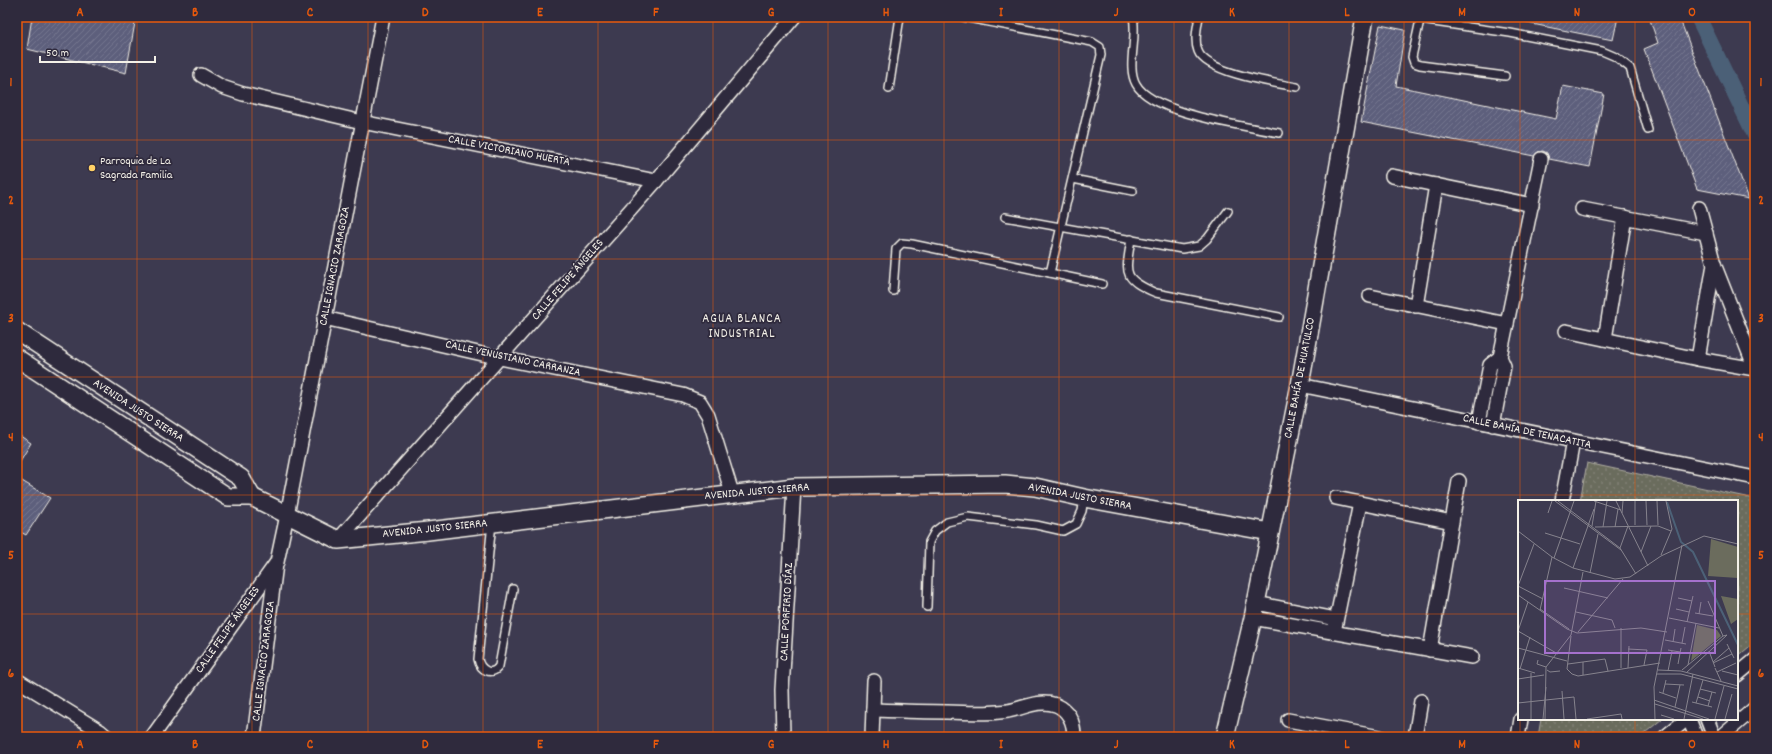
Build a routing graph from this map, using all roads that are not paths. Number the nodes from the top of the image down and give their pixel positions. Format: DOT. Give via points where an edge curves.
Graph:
graph roads {
  1 [pos="383,17"];
  2 [pos="794,17"];
  3 [pos="900,17"];
  4 [pos="963,17"];
  5 [pos="1133,17"];
  6 [pos="1199,17"];
  7 [pos="1364,17"];
  8 [pos="1417,18"];
  9 [pos="201,75"];
  10 [pos="1505,76"];
  11 [pos="1296,87"];
  12 [pos="889,89"];
  13 [pos="362,122"];
  14 [pos="1648,130"];
  15 [pos="1279,133"];
  16 [pos="1541,159"];
  17 [pos="1392,176"];
  18 [pos="1073,179"];
  19 [pos="656,181"];
  20 [pos="1436,185"];
  21 [pos="1133,191"];
  22 [pos="1532,205"];
  23 [pos="1698,208"];
  24 [pos="1582,209"];
  25 [pos="1228,211"];
  26 [pos="1005,217"];
  27 [pos="1625,218"];
  28 [pos="1062,227"];
  29 [pos="1706,233"];
  30 [pos="1131,239"];
  31 [pos="1714,264"];
  32 [pos="1050,273"];
  33 [pos="1102,284"];
  34 [pos="893,291"];
  35 [pos="1370,296"];
  36 [pos="1416,306"];
  37 [pos="1279,317"];
  38 [pos="324,318"];
  39 [pos="1507,324"];
  40 [pos="17,331"];
  41 [pos="1566,331"];
  42 [pos="1605,340"];
  43 [pos="56,357"];
  44 [pos="1500,357"];
  45 [pos="17,358"];
  46 [pos="500,358"];
  47 [pos="1698,359"];
  48 [pos="1755,368"];
  49 [pos="44,375"];
  50 [pos="1300,385"];
  51 [pos="1479,422"];
  52 [pos="1493,425"];
  53 [pos="1573,441"];
  54 [pos="1755,478"];
  55 [pos="1459,481"];
  56 [pos="794,487"];
  57 [pos="732,493"];
  58 [pos="252,497"];
  59 [pos="1084,498"];
  60 [pos="1336,498"];
  61 [pos="1562,500"];
  62 [pos="1360,503"];
  63 [pos="288,515"];
  64 [pos="1452,522"];
  65 [pos="492,523"];
  66 [pos="1270,532"];
  67 [pos="338,540"];
  68 [pos="277,562"];
  69 [pos="513,589"];
  70 [pos="927,607"];
  71 [pos="1254,610"];
  72 [pos="1336,619"];
  73 [pos="1334,632"];
  74 [pos="1430,650"];
  75 [pos="1472,657"];
  76 [pos="1755,660"];
  77 [pos="1738,674"];
  78 [pos="17,680"];
  79 [pos="874,681"];
  80 [pos="1421,701"];
  81 [pos="1755,708"];
  82 [pos="873,710"];
  83 [pos="1288,720"];
  84 [pos="1521,720"];
  85 [pos="1687,720"];
  86 [pos="1688,720"];
  87 [pos="1707,720"];
  88 [pos="1326,732"];
  89 [pos="107,737"];
  90 [pos="152,737"];
  91 [pos="254,737"];
  92 [pos="783,737"];
  93 [pos="872,737"];
  94 [pos="1074,737"];
  95 [pos="1225,737"];
  96 [pos="1380,737"];
  97 [pos="1415,737"];
  98 [pos="1518,737"];
  99 [pos="1665,737"];
  100 [pos="1696,737"];
  101 [pos="1714,737"];
  102 [pos="1720,737"];
  1 -- 13 [label="street, CALLE IGNACIO ZARAGOZA"];
  2 -- 19 [label="street, CALLE FELIPE ÁNGELES"];
  3 -- 12 [label="lane"];
  4 -- 18 [label="lane" via="1092,42 1100,47 1101,55"];
  5 -- 15 [label="lane" via="1135,26 1132,71 1136,84 1151,99 1182,112"];
  6 -- 11 [label="lane" via="1196,32 1198,52 1210,64 1237,75"];
  7 -- 50 [label="street, CALLE BAHÍA DE HUATULCO"];
  8 -- 10 [label="lane" via="1412,57 1414,63 1420,66"];
  8 -- 14 [label="lane" via="1602,51 1616,57 1630,68"];
  9 -- 13 [label="street, CALLE VICTORIANO HUERTA" via="243,94"];
  13 -- 19 [label="street, CALLE VICTORIANO HUERTA"];
  13 -- 38 [label="street, CALLE IGNACIO ZARAGOZA"];
  16 -- 22 [label="street"];
  17 -- 20 [label="street"];
  18 -- 21 [label="lane"];
  18 -- 28 [label="lane"];
  19 -- 46 [label="street, CALLE FELIPE ÁNGELES"];
  20 -- 22 [label="street"];
  20 -- 36 [label="street"];
  22 -- 39 [label="street"];
  23 -- 29 [label="street"];
  24 -- 27 [label="street"];
  25 -- 30 [label="lane" via="1199,246 1182,249"];
  26 -- 28 [label="lane"];
  27 -- 29 [label="street"];
  27 -- 42 [label="street"];
  28 -- 30 [label="lane"];
  28 -- 32 [label="lane"];
  29 -- 31 [label="street"];
  30 -- 37 [label="lane" via="1127,269 1131,280 1139,286 1156,293"];
  31 -- 47 [label="street"];
  31 -- 48 [label="street"];
  32 -- 33 [label="lane"];
  32 -- 34 [label="lane" via="902,243 896,249"];
  35 -- 36 [label="street"];
  36 -- 39 [label="street"];
  38 -- 46 [label="street, CALLE VENUSTIANO CARRANZA"];
  38 -- 63 [label="street, CALLE IGNACIO ZARAGOZA"];
  39 -- 44 [label="street"];
  40 -- 43 [label="street, AVENIDA JUSTO SIERRA"];
  41 -- 42 [label="street"];
  42 -- 47 [label="street"];
  43 -- 49 [label="street"];
  43 -- 58 [label="street, AVENIDA JUSTO SIERRA" via="241,478"];
  44 -- 51 [label="street" via="1490,365"];
  44 -- 52 [label="street" via="1504,366"];
  45 -- 49 [label="street, AVENIDA JUSTO SIERRA"];
  46 -- 57 [label="street, CALLE VENUSTIANO CARRANZA" via="683,394 700,402 708,415"];
  46 -- 67 [label="street, CALLE FELIPE ÁNGELES"];
  47 -- 48 [label="street"];
  49 -- 58 [label="street, AVENIDA JUSTO SIERRA" via="228,496"];
  50 -- 51 [label="street, CALLE BAHÍA DE TENACATITA"];
  50 -- 66 [label="street, CALLE BAHÍA DE HUATULCO"];
  51 -- 52 [label="street, CALLE BAHÍA DE TENACATITA"];
  52 -- 53 [label="street, CALLE BAHÍA DE TENACATITA"];
  53 -- 54 [label="street, CALLE BAHÍA DE TENACATITA"];
  53 -- 61 [label="street"];
  55 -- 64 [label="street"];
  56 -- 57 [label="street, AVENIDA JUSTO SIERRA"];
  56 -- 59 [label="street, AVENIDA JUSTO SIERRA" via="1005,484 1035,487"];
  56 -- 92 [label="street, CALLE PORFIRIO DÍAZ" via="782,690"];
  57 -- 65 [label="street, AVENIDA JUSTO SIERRA"];
  58 -- 63 [label="street, AVENIDA JUSTO SIERRA"];
  59 -- 66 [label="street, AVENIDA JUSTO SIERRA"];
  59 -- 70 [label="lane" via="1076,524 1063,531 968,517 946,522 935,531 929,542"];
  60 -- 62 [label="street"];
  62 -- 64 [label="street"];
  62 -- 72 [label="street"];
  63 -- 67 [label="street, AVENIDA JUSTO SIERRA"];
  63 -- 68 [label="street, CALLE FELIPE ÁNGELES"];
  64 -- 74 [label="street"];
  65 -- 67 [label="street, AVENIDA JUSTO SIERRA"];
  65 -- 69 [label="lane" via="478,659 484,670 492,672 499,666"];
  66 -- 71 [label="street, CALLE BAHÍA DE HUATULCO"];
  68 -- 90 [label="street, CALLE FELIPE ÁNGELES"];
  68 -- 91 [label="street, CALLE IGNACIO ZARAGOZA"];
  71 -- 72 [label="street"];
  71 -- 73 [label="street"];
  71 -- 95 [label="street, CALLE BAHÍA DE HUATULCO"];
  72 -- 73 [label="street"];
  73 -- 74 [label="street"];
  74 -- 75 [label="street"];
  76 -- 77 [label="street"];
  78 -- 89 [label="street"];
  79 -- 82 [label="street"];
  80 -- 97 [label="street"];
  81 -- 102 [label="street"];
  82 -- 93 [label="street"];
  82 -- 94 [label="street" via="975,713 1008,711 1049,703 1068,713 1074,724"];
  83 -- 88 [label="street"];
  84 -- 98 [label="street"];
  85 -- 99 [label="street"];
  86 -- 100 [label="street"];
  87 -- 101 [label="street"];
  88 -- 96 [label="street"];
}
